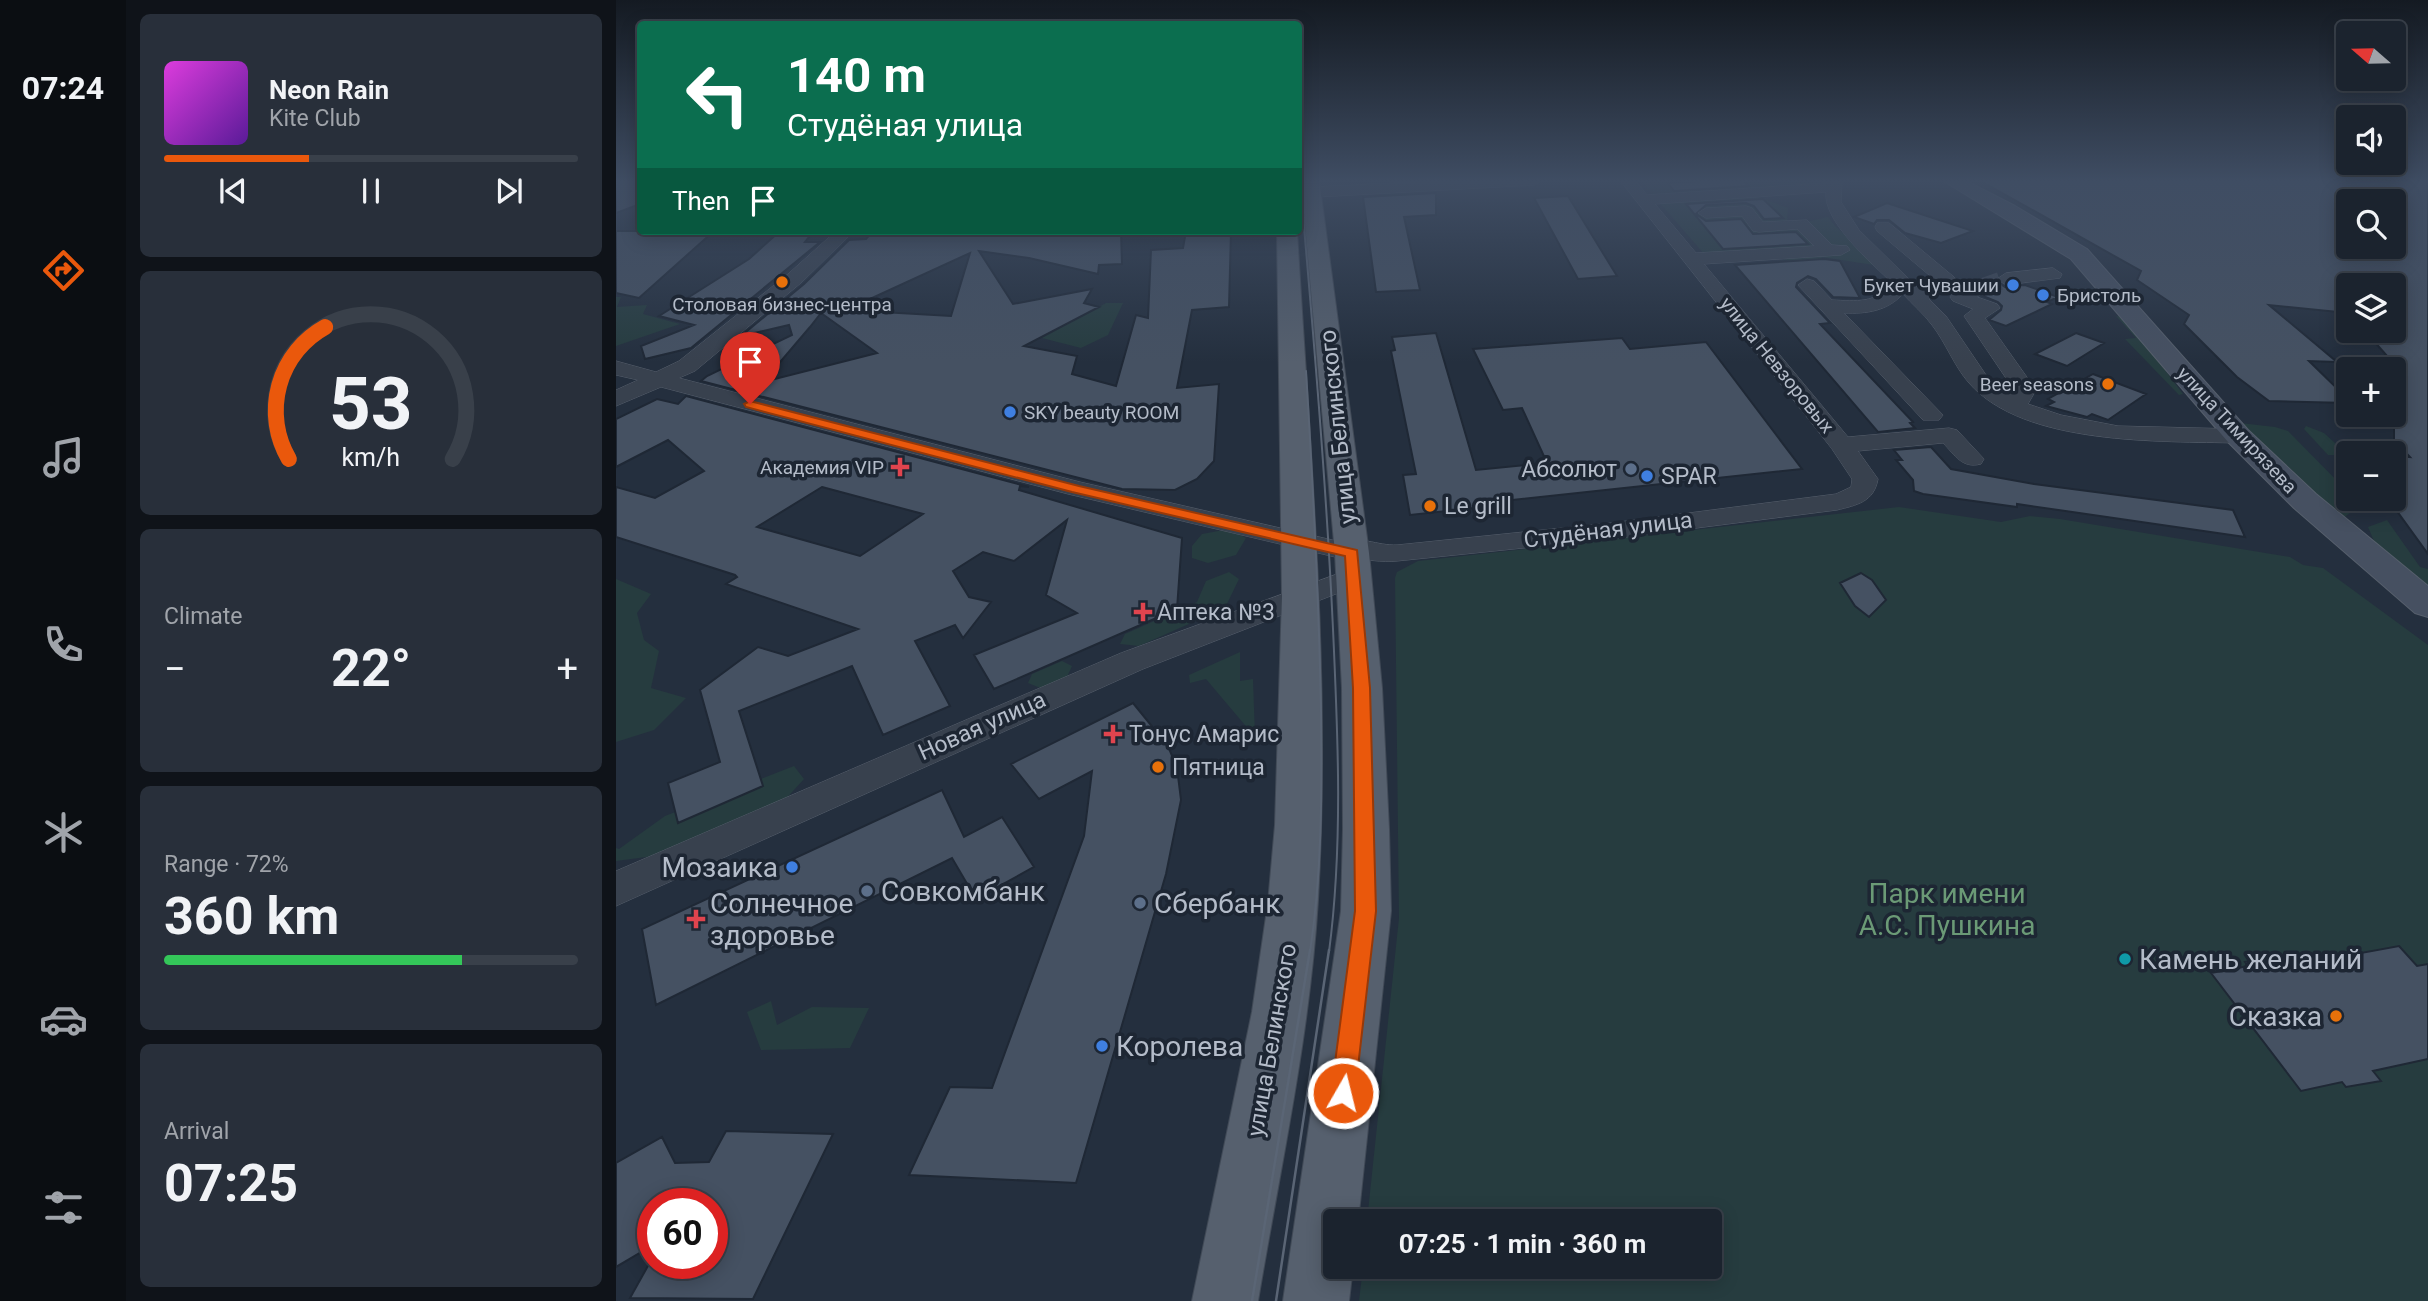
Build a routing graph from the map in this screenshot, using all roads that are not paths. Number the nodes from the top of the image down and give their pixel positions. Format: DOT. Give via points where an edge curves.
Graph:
graph roads {
  1 [pos="835,241"];
  2 [pos="1287,241"];
  3 [pos="1313,241"];
  4 [pos="1677,241"];
  5 [pos="1749,241"];
  6 [pos="1818,241"];
  7 [pos="1860,241"];
  8 [pos="1899,241"];
  9 [pos="2058,241"];
  10 [pos="1868,248"];
  11 [pos="1828,251"];
  12 [pos="1762,256"];
  13 [pos="1692,259"];
  14 [pos="2053,274"];
  15 [pos="2006,279"];
  16 [pos="1807,285"];
  17 [pos="1983,287"];
  18 [pos="1910,290"];
  19 [pos="1829,306"];
  20 [pos="616,368"];
  21 [pos="658,380"];
  22 [pos="616,399"];
  23 [pos="2015,407"];
  24 [pos="1931,415"];
  25 [pos="2238,436"];
  26 [pos="1842,445"];
  27 [pos="1972,459"];
  28 [pos="1863,490"];
  29 [pos="1297,541"];
  30 [pos="1353,559"];
  31 [pos="1300,596"];
  32 [pos="2428,605"];
  33 [pos="616,889"];
  34 [pos="1224,1301"];
  35 [pos="1316,1301"];
  1 -- 21 [label="street" via="687,366"];
  2 -- 29 [label="main road, улица Белинского"];
  3 -- 30 [label="main road, улица Белинского"];
  4 -- 13 [label="street, улица Невзоровых"];
  5 -- 12 [label="street"];
  6 -- 11 [label="street"];
  7 -- 10 [label="street"];
  8 -- 18 [label="street" via="1947,281"];
  9 -- 25 [label="street, улица Тимирязева" via="2079,254"];
  10 -- 11 [label="street"];
  10 -- 18 [label="street"];
  11 -- 12 [label="street"];
  12 -- 13 [label="street"];
  13 -- 26 [label="street, улица Невзоровых"];
  14 -- 15 [label="street"];
  16 -- 19 [label="street"];
  17 -- 23 [label="street" via="1960,297 1990,308 1974,316 2025,390"];
  18 -- 19 [label="street" via="1876,305"];
  18 -- 23 [label="street" via="1939,320 1978,380"];
  19 -- 24 [label="street"];
  20 -- 21 [label="street, Студёная улица"];
  21 -- 22 [label="street"];
  21 -- 29 [label="street, Студёная улица" via="1039,480"];
  23 -- 25 [label="street" via="2056,421 2118,433"];
  25 -- 32 [label="street, улица Тимирязева" via="2305,501"];
  26 -- 27 [label="street" via="1949,435"];
  26 -- 28 [label="street, улица Невзоровых" via="1865,479"];
  28 -- 30 [label="street, Студёная улица" via="1837,502"];
  29 -- 30 [label="street, Студёная улица"];
  29 -- 31 [label="main road, улица Белинского"];
  30 -- 31 [label="street, Новая улица"];
  30 -- 35 [label="main road, улица Белинского" via="1362,688 1366,911"];
  31 -- 33 [label="street, Новая улица" via="1132,661"];
  31 -- 34 [label="main road, улица Белинского" via="1293,903 1279,1012"];
}
